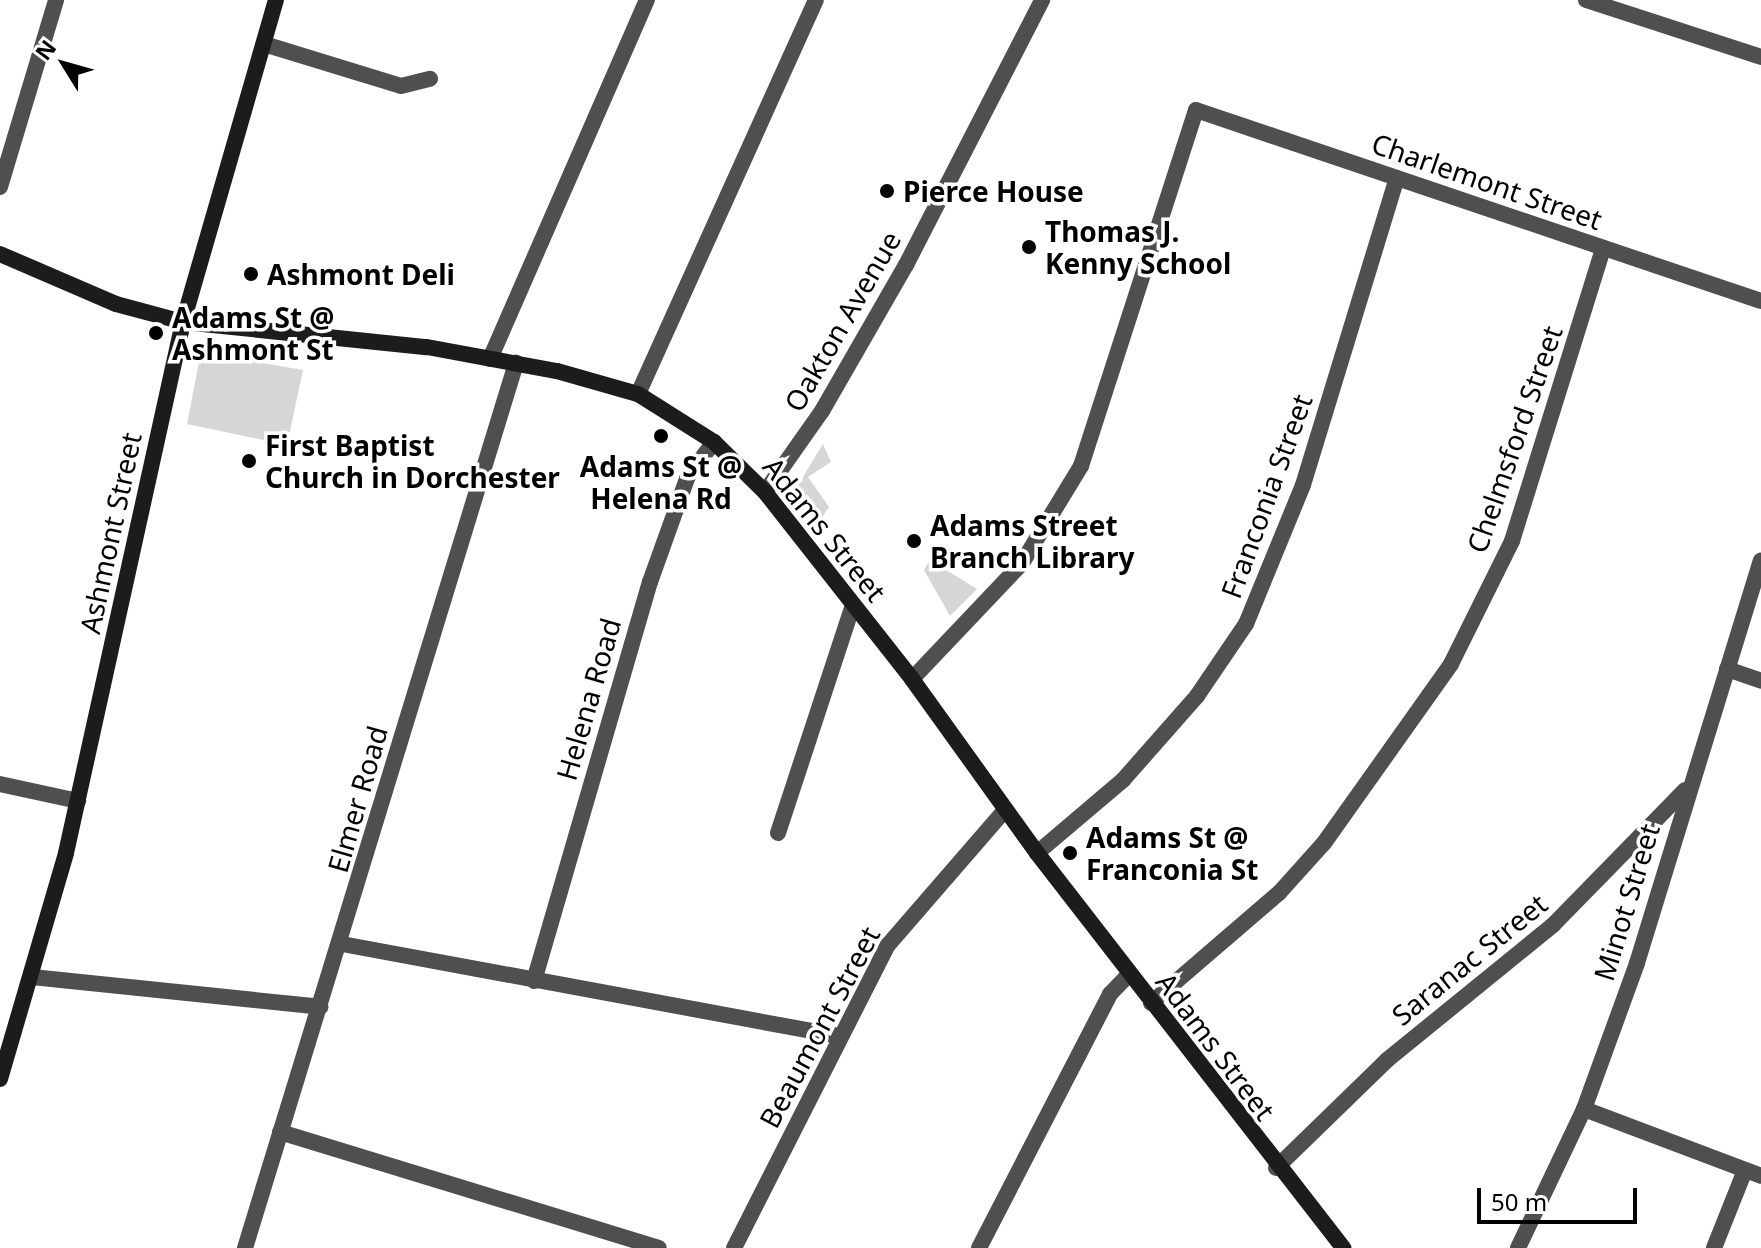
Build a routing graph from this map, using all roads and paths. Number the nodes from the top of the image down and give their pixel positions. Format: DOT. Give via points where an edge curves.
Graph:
graph roads {
  1 [pos="56,0"];
  2 [pos="276,0"];
  3 [pos="647,0"];
  4 [pos="816,0"];
  5 [pos="1042,0"];
  6 [pos="1586,0"];
  7 [pos="1633,6"];
  8 [pos="264,44"];
  9 [pos="1761,57"];
  10 [pos="430,79"];
  11 [pos="1397,178"];
  12 [pos="0,187"];
  13 [pos="1603,248"];
  14 [pos="0,254"];
  15 [pos="1761,301"];
  16 [pos="183,322"];
  17 [pos="490,359"];
  18 [pos="516,363"];
  19 [pos="638,394"];
  20 [pos="714,442"];
  21 [pos="765,492"];
  22 [pos="1761,561"];
  23 [pos="853,605"];
  24 [pos="1727,669"];
  25 [pos="912,679"];
  26 [pos="1761,681"];
  27 [pos="0,784"];
  28 [pos="1688,786"];
  29 [pos="78,801"];
  30 [pos="1005,810"];
  31 [pos="778,833"];
  32 [pos="1037,853"];
  33 [pos="342,944"];
  34 [pos="1129,974"];
  35 [pos="32,977"];
  36 [pos="534,981"];
  37 [pos="1151,1003"];
  38 [pos="320,1007"];
  39 [pos="839,1036"];
  40 [pos="0,1079"];
  41 [pos="1584,1109"];
  42 [pos="280,1132"];
  43 [pos="1276,1168"];
  44 [pos="1753,1173"];
  45 [pos="245,1248"];
  46 [pos="659,1248"];
  47 [pos="734,1248"];
  48 [pos="979,1248"];
  49 [pos="1343,1248"];
  50 [pos="1518,1248"];
  51 [pos="1714,1248"];
  1 -- 12 [label="street"];
  2 -- 8 [label="main road, Ashmont Street"];
  3 -- 17 [label="street"];
  4 -- 19 [label="street"];
  5 -- 21 [label="street, Oakton Avenue" via="906,265 822,411"];
  6 -- 7 [label="street"];
  7 -- 9 [label="street"];
  8 -- 10 [label="street" via="401,86"];
  8 -- 16 [label="main road, Ashmont Street"];
  11 -- 13 [label="street, Charlemont Street"];
  11 -- 25 [label="street, Charlemont Street" via="1196,110 1081,466 1022,563"];
  11 -- 32 [label="street, Franconia Street" via="1303,485 1246,624 1197,696 1123,780"];
  13 -- 15 [label="street, Charlemont Street"];
  13 -- 37 [label="street, Chelmsford Street" via="1512,541 1451,664 1324,843 1279,893"];
  14 -- 16 [label="main road, Adams Street" via="116,304"];
  16 -- 17 [label="main road, Adams Street"];
  16 -- 29 [label="main road, Ashmont Street"];
  17 -- 18 [label="main road, Adams Street"];
  18 -- 19 [label="main road, Adams Street"];
  18 -- 33 [label="street, Elmer Road"];
  19 -- 20 [label="main road, Adams Street"];
  20 -- 21 [label="main road, Adams Street"];
  20 -- 36 [label="street, Helena Road" via="688,476 650,582"];
  21 -- 23 [label="main road, Adams Street"];
  22 -- 24 [label="street, Minot Street"];
  23 -- 25 [label="main road, Adams Street"];
  23 -- 31 [label="street"];
  24 -- 26 [label="street"];
  24 -- 28 [label="street, Minot Street"];
  25 -- 30 [label="main road, Adams Street"];
  27 -- 29 [label="street"];
  28 -- 41 [label="street, Minot Street"];
  28 -- 43 [label="street, Saranac Street" via="1564,915 1387,1060"];
  29 -- 35 [label="main road, Ashmont Street"];
  30 -- 32 [label="main road, Adams Street"];
  30 -- 39 [label="street, Beaumont Street" via="888,945"];
  32 -- 34 [label="main road, Adams Street"];
  33 -- 36 [label="street"];
  33 -- 38 [label="street, Elmer Road"];
  34 -- 37 [label="main road, Adams Street"];
  34 -- 48 [label="street" via="1110,994"];
  35 -- 38 [label="street"];
  35 -- 40 [label="main road, Ashmont Street"];
  36 -- 39 [label="street"];
  37 -- 43 [label="main road, Adams Street"];
  38 -- 42 [label="street, Elmer Road"];
  39 -- 47 [label="street, Beaumont Street"];
  41 -- 44 [label="street"];
  41 -- 50 [label="street, Minot Street"];
  42 -- 45 [label="street, Elmer Road"];
  42 -- 46 [label="street"];
  43 -- 49 [label="main road, Adams Street"];
  44 -- 51 [label="street"];
}
